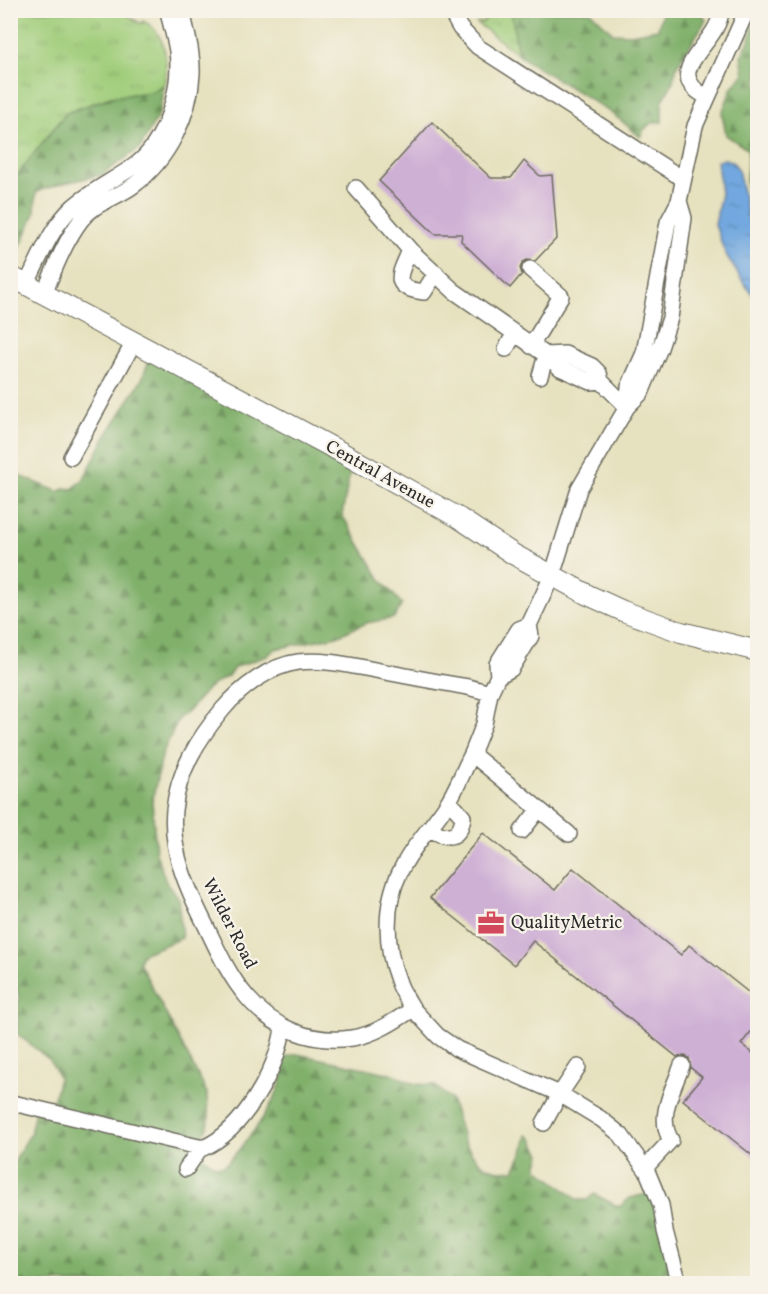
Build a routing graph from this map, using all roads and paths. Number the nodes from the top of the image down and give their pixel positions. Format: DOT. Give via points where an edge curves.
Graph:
graph roads {
  1 [pos="168,10"];
  2 [pos="182,10"];
  3 [pos="450,10"];
  4 [pos="721,10"];
  5 [pos="747,10"];
  6 [pos="707,97"];
  7 [pos="683,179"];
  8 [pos="356,188"];
  9 [pos="58,225"];
  10 [pos="74,234"];
  11 [pos="410,250"];
  12 [pos="530,269"];
  13 [pos="436,273"];
  14 [pos="27,285"];
  15 [pos="514,334"];
  16 [pos="134,342"];
  17 [pos="531,346"];
  18 [pos="506,349"];
  19 [pos="546,355"];
  20 [pos="540,376"];
  21 [pos="627,407"];
  22 [pos="71,457"];
  23 [pos="552,576"];
  24 [pos="758,651"];
  25 [pos="490,693"];
  26 [pos="472,754"];
  27 [pos="447,802"];
  28 [pos="539,809"];
  29 [pos="429,829"];
  30 [pos="522,831"];
  31 [pos="569,834"];
  32 [pos="413,1009"];
  33 [pos="283,1028"];
  34 [pos="682,1065"];
  35 [pos="578,1067"];
  36 [pos="560,1094"];
  37 [pos="10,1104"];
  38 [pos="544,1123"];
  39 [pos="201,1148"];
  40 [pos="645,1168"];
  41 [pos="186,1169"];
  42 [pos="679,1284"];
  1 -- 9 [label="lane" via="177,50 177,73 173,103 162,131 147,155 73,207"];
  2 -- 10 [label="lane" via="192,74 179,128 152,167 135,184 93,207"];
  3 -- 7 [label="lane" via="478,47"];
  4 -- 6 [label="lane" via="720,20 686,76 695,91"];
  5 -- 6 [label="lane"];
  6 -- 7 [label="lane" via="695,126"];
  7 -- 21 [label="lane" via="679,201 668,222 650,356 629,387"];
  8 -- 11 [label="lane"];
  9 -- 10 [label="lane"];
  9 -- 14 [label="lane"];
  10 -- 14 [label="lane"];
  11 -- 13 [label="lane"];
  11 -- 13 [label="lane" via="399,275 405,286 424,292"];
  12 -- 17 [label="lane" via="561,296"];
  13 -- 15 [label="lane" via="454,291"];
  14 -- 16 [label="main road, Central Avenue"];
  15 -- 17 [label="lane"];
  15 -- 18 [label="lane"];
  16 -- 22 [label="lane"];
  16 -- 23 [label="main road, Central Avenue" via="459,518"];
  17 -- 19 [label="lane"];
  19 -- 20 [label="lane"];
  19 -- 21 [label="lane" via="566,354 582,361 599,373"];
  21 -- 23 [label="lane" via="579,489"];
  23 -- 24 [label="main road, Central Avenue" via="623,611 681,632"];
  23 -- 25 [label="lane" via="529,625 519,629 496,664 498,676"];
  25 -- 26 [label="lane" via="484,724"];
  25 -- 33 [label="lane, Wilder Road" via="327,661 297,662 278,667 246,686 200,737 178,786 173,837 176,853 189,892 225,964 248,999"];
  26 -- 27 [label="lane"];
  26 -- 28 [label="lane"];
  27 -- 29 [label="lane"];
  27 -- 29 [label="lane" via="463,817 461,828 453,835 442,836"];
  28 -- 30 [label="lane"];
  28 -- 31 [label="lane"];
  29 -- 32 [label="lane" via="399,872 389,909 391,959"];
  32 -- 33 [label="lane, Wilder Road" via="395,1022 352,1038 314,1036"];
  32 -- 36 [label="lane" via="438,1036 457,1049"];
  33 -- 39 [label="lane" via="274,1064 248,1109 216,1142"];
  34 -- 40 [label="lane" via="665,1111 664,1130 671,1140"];
  35 -- 36 [label="lane"];
  36 -- 38 [label="lane"];
  36 -- 40 [label="lane" via="621,1135"];
  37 -- 39 [label="lane"];
  39 -- 41 [label="lane"];
  40 -- 42 [label="lane" via="662,1205"];
}
